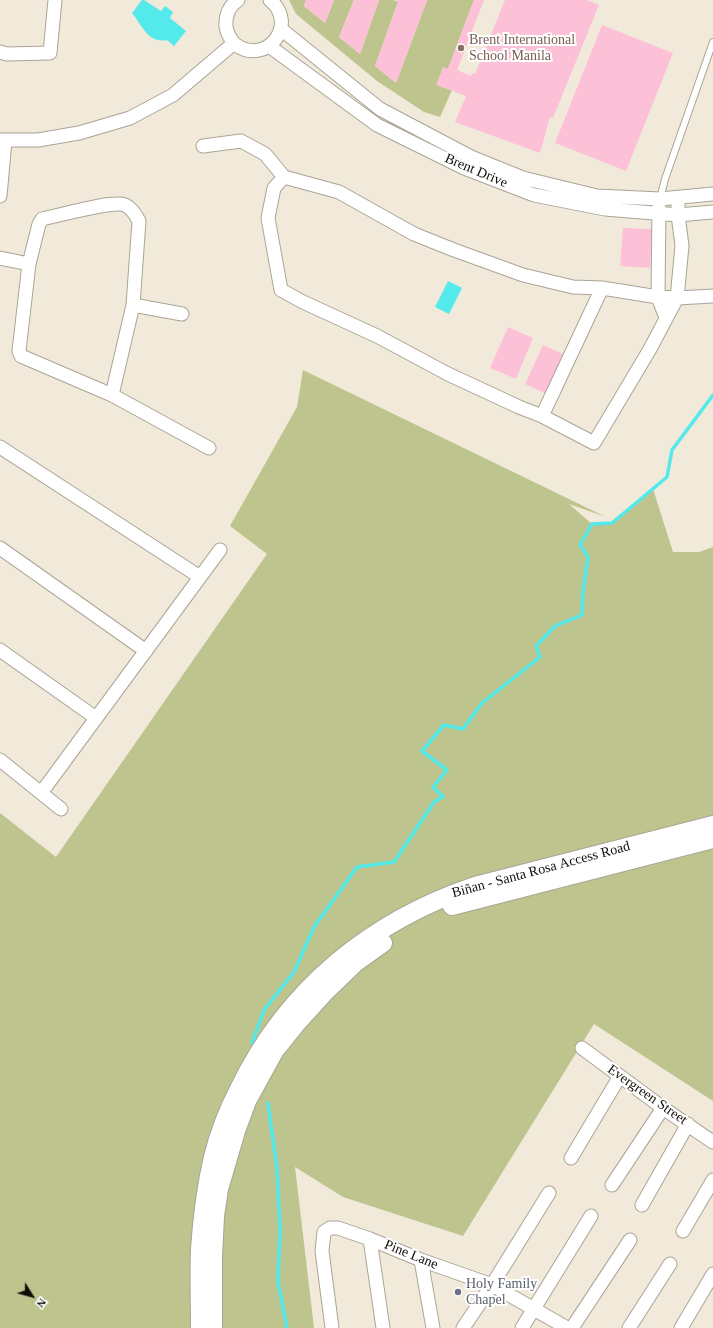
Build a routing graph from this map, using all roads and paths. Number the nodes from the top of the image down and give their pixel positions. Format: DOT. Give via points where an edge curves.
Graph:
graph roads {
  1 [pos="55,0"];
  2 [pos="238,0"];
  3 [pos="270,0"];
  4 [pos="281,29"];
  5 [pos="713,42"];
  6 [pos="234,43"];
  7 [pos="269,46"];
  8 [pos="0,52"];
  9 [pos="334,72"];
  10 [pos="324,86"];
  11 [pos="2,141"];
  12 [pos="203,146"];
  13 [pos="467,162"];
  14 [pos="284,177"];
  15 [pos="713,194"];
  16 [pos="0,196"];
  17 [pos="678,198"];
  18 [pos="660,199"];
  19 [pos="713,212"];
  20 [pos="659,214"];
  21 [pos="678,215"];
  22 [pos="0,258"];
  23 [pos="29,264"];
  24 [pos="602,288"];
  25 [pos="713,296"];
  26 [pos="658,297"];
  27 [pos="677,298"];
  28 [pos="133,304"];
  29 [pos="182,314"];
  30 [pos="666,318"];
  31 [pos="112,395"];
  32 [pos="542,416"];
  33 [pos="0,448"];
  34 [pos="209,448"];
  35 [pos="0,548"];
  36 [pos="220,550"];
  37 [pos="200,577"];
  38 [pos="0,650"];
  39 [pos="146,651"];
  40 [pos="96,718"];
  41 [pos="0,760"];
  42 [pos="41,793"];
  43 [pos="61,809"];
  44 [pos="713,825"];
  45 [pos="713,839"];
  46 [pos="481,891"];
  47 [pos="582,1048"];
  48 [pos="620,1076"];
  49 [pos="241,1098"];
  50 [pos="663,1108"];
  51 [pos="688,1124"];
  52 [pos="713,1142"];
  53 [pos="570,1158"];
  54 [pos="713,1180"];
  55 [pos="612,1185"];
  56 [pos="549,1193"];
  57 [pos="642,1204"];
  58 [pos="591,1216"];
  59 [pos="683,1231"];
  60 [pos="370,1239"];
  61 [pos="630,1240"];
  62 [pos="421,1260"];
  63 [pos="670,1264"];
  64 [pos="713,1274"];
  65 [pos="492,1285"];
  66 [pos="534,1308"];
  67 [pos="200,1328"];
  68 [pos="213,1328"];
  69 [pos="332,1328"];
  70 [pos="383,1328"];
  71 [pos="432,1328"];
  72 [pos="463,1328"];
  73 [pos="522,1328"];
  74 [pos="567,1328"];
  75 [pos="572,1328"];
  76 [pos="629,1328"];
  77 [pos="681,1328"];
  1 -- 8 [label="street" via="50,53"];
  2 -- 6 [label="street" via="226,18 226,27"];
  3 -- 4 [label="street" via="279,11"];
  4 -- 7 [label="street"];
  4 -- 9 [label="street, Brent Drive"];
  5 -- 18 [label="lane"];
  6 -- 7 [label="street" via="251,51"];
  6 -- 11 [label="street" via="173,95 130,118 79,133 38,140"];
  7 -- 10 [label="street, Brent Drive"];
  9 -- 10 [label="street"];
  9 -- 13 [label="street, Brent Drive" via="380,109"];
  10 -- 13 [label="street, Brent Drive" via="377,125"];
  11 -- 16 [label="street"];
  12 -- 14 [label="street" via="241,141 265,154"];
  13 -- 18 [label="street, Brent Drive" via="597,196"];
  13 -- 20 [label="street, Brent Drive" via="534,195 605,209"];
  14 -- 24 [label="street" via="339,192 414,234 454,250 523,274 573,287"];
  14 -- 32 [label="street" via="274,188 268,218 281,290 377,336 468,384"];
  15 -- 17 [label="street, Brent Drive"];
  17 -- 18 [label="street, Brent Drive"];
  17 -- 21 [label="street"];
  18 -- 20 [label="street"];
  19 -- 21 [label="street, Brent Drive"];
  20 -- 21 [label="street, Brent Drive"];
  20 -- 26 [label="street"];
  21 -- 27 [label="street" via="682,246"];
  22 -- 23 [label="street"];
  23 -- 28 [label="street" via="42,220 111,204 124,205 134,211 139,221"];
  23 -- 31 [label="street" via="19,351 21,356"];
  24 -- 26 [label="street"];
  24 -- 32 [label="street"];
  25 -- 27 [label="street"];
  26 -- 27 [label="street"];
  26 -- 30 [label="street"];
  27 -- 30 [label="street"];
  28 -- 29 [label="street"];
  28 -- 31 [label="street"];
  30 -- 32 [label="street" via="594,443"];
  31 -- 34 [label="street"];
  33 -- 37 [label="street"];
  35 -- 39 [label="street"];
  36 -- 37 [label="street"];
  37 -- 39 [label="street"];
  38 -- 40 [label="street"];
  39 -- 40 [label="street"];
  40 -- 42 [label="street"];
  41 -- 42 [label="street"];
  42 -- 43 [label="street"];
  44 -- 46 [label="main road, Biñan - Santa Rosa Access Road"];
  45 -- 46 [label="main road, Biñan - Santa Rosa Access Road"];
  46 -- 49 [label="main road, Biñan - Santa Rosa Access Road" via="395,934 355,963 296,1024"];
  47 -- 48 [label="street, Evergreen Street"];
  48 -- 50 [label="street, Evergreen Street"];
  48 -- 53 [label="street"];
  49 -- 67 [label="main road, Biñan - Santa Rosa Access Road" via="223,1125 208,1180 200,1250"];
  49 -- 68 [label="main road, Biñan - Santa Rosa Access Road" via="236,1131 219,1189 215,1216"];
  50 -- 51 [label="street, Evergreen Street"];
  50 -- 55 [label="street"];
  51 -- 52 [label="street, Evergreen Street"];
  51 -- 57 [label="street"];
  54 -- 59 [label="street"];
  56 -- 65 [label="street"];
  58 -- 66 [label="street"];
  60 -- 62 [label="street, Pine Lane"];
  60 -- 69 [label="street, Pine Lane" via="338,1228 330,1228 324,1232 322,1251"];
  60 -- 70 [label="street"];
  61 -- 75 [label="street"];
  62 -- 65 [label="street, Pine Lane"];
  62 -- 71 [label="street"];
  63 -- 76 [label="street"];
  64 -- 77 [label="street"];
  65 -- 66 [label="street, Pine Lane"];
  65 -- 72 [label="street"];
  66 -- 73 [label="street"];
  66 -- 74 [label="street, Pine Lane"];
}
